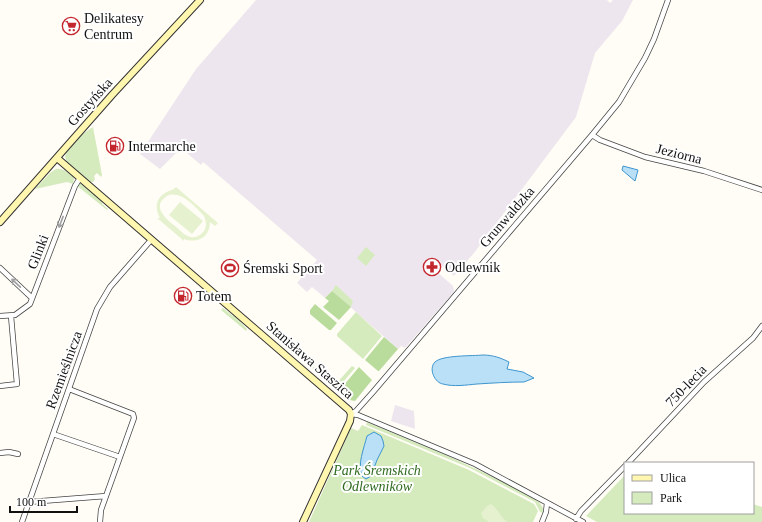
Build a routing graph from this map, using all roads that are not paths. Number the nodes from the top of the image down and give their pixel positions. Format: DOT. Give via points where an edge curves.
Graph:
graph roads {
  1 [pos="200,0"];
  2 [pos="668,0"];
  3 [pos="592,135"];
  4 [pos="57,158"];
  5 [pos="80,178"];
  6 [pos="762,190"];
  7 [pos="0,222"];
  8 [pos="151,240"];
  9 [pos="0,268"];
  10 [pos="32,298"];
  11 [pos="0,316"];
  12 [pos="11,316"];
  13 [pos="762,326"];
  14 [pos="0,386"];
  15 [pos="69,389"];
  16 [pos="351,414"];
  17 [pos="53,434"];
  18 [pos="0,453"];
  19 [pos="18,454"];
  20 [pos="120,457"];
  21 [pos="629,462"];
  22 [pos="624,467"];
  23 [pos="106,496"];
  24 [pos="29,502"];
  25 [pos="547,503"];
  26 [pos="576,519"];
  27 [pos="22,522"];
  28 [pos="100,522"];
  29 [pos="303,522"];
  30 [pos="542,522"];
  31 [pos="583,522"];
  1 -- 4 [label="main road, Gostyńska"];
  2 -- 3 [label="street, Grunwaldzka" via="645,58 618,102"];
  3 -- 6 [label="street, Jeziorna" via="645,157 699,170"];
  3 -- 16 [label="street, Grunwaldzka" via="373,392"];
  4 -- 5 [label="main road, Stanisława Staszica"];
  4 -- 7 [label="main road, Gostyńska"];
  5 -- 8 [label="main road, Stanisława Staszica"];
  5 -- 10 [label="street, Glinki, one-way"];
  8 -- 15 [label="street, Rzemieślnicza" via="103,298"];
  8 -- 16 [label="main road, Stanisława Staszica" via="346,406"];
  10 -- 9 [label="street, one-way"];
  10 -- 12 [label="street, Glinki" via="28,306"];
  11 -- 12 [label="street"];
  12 -- 14 [label="street" via="17,384"];
  13 -- 21 [label="street, 750-lecia" via="704,382"];
  15 -- 17 [label="street, Rzemieślnicza"];
  15 -- 20 [label="street" via="133,414 134,422"];
  16 -- 25 [label="street, Stanisława Staszica" via="469,462"];
  16 -- 29 [label="main road, Grunwaldzka" via="349,424"];
  17 -- 20 [label="street"];
  17 -- 24 [label="street, Rzemieślnicza"];
  18 -- 19 [label="street"];
  20 -- 23 [label="street"];
  22 -- 26 [label="street"];
  23 -- 24 [label="street"];
  23 -- 28 [label="street"];
  24 -- 27 [label="street, Rzemieślnicza"];
  25 -- 26 [label="street, Stanisława Staszica"];
  25 -- 30 [label="street"];
  26 -- 31 [label="street, Stanisława Staszica"];
}
